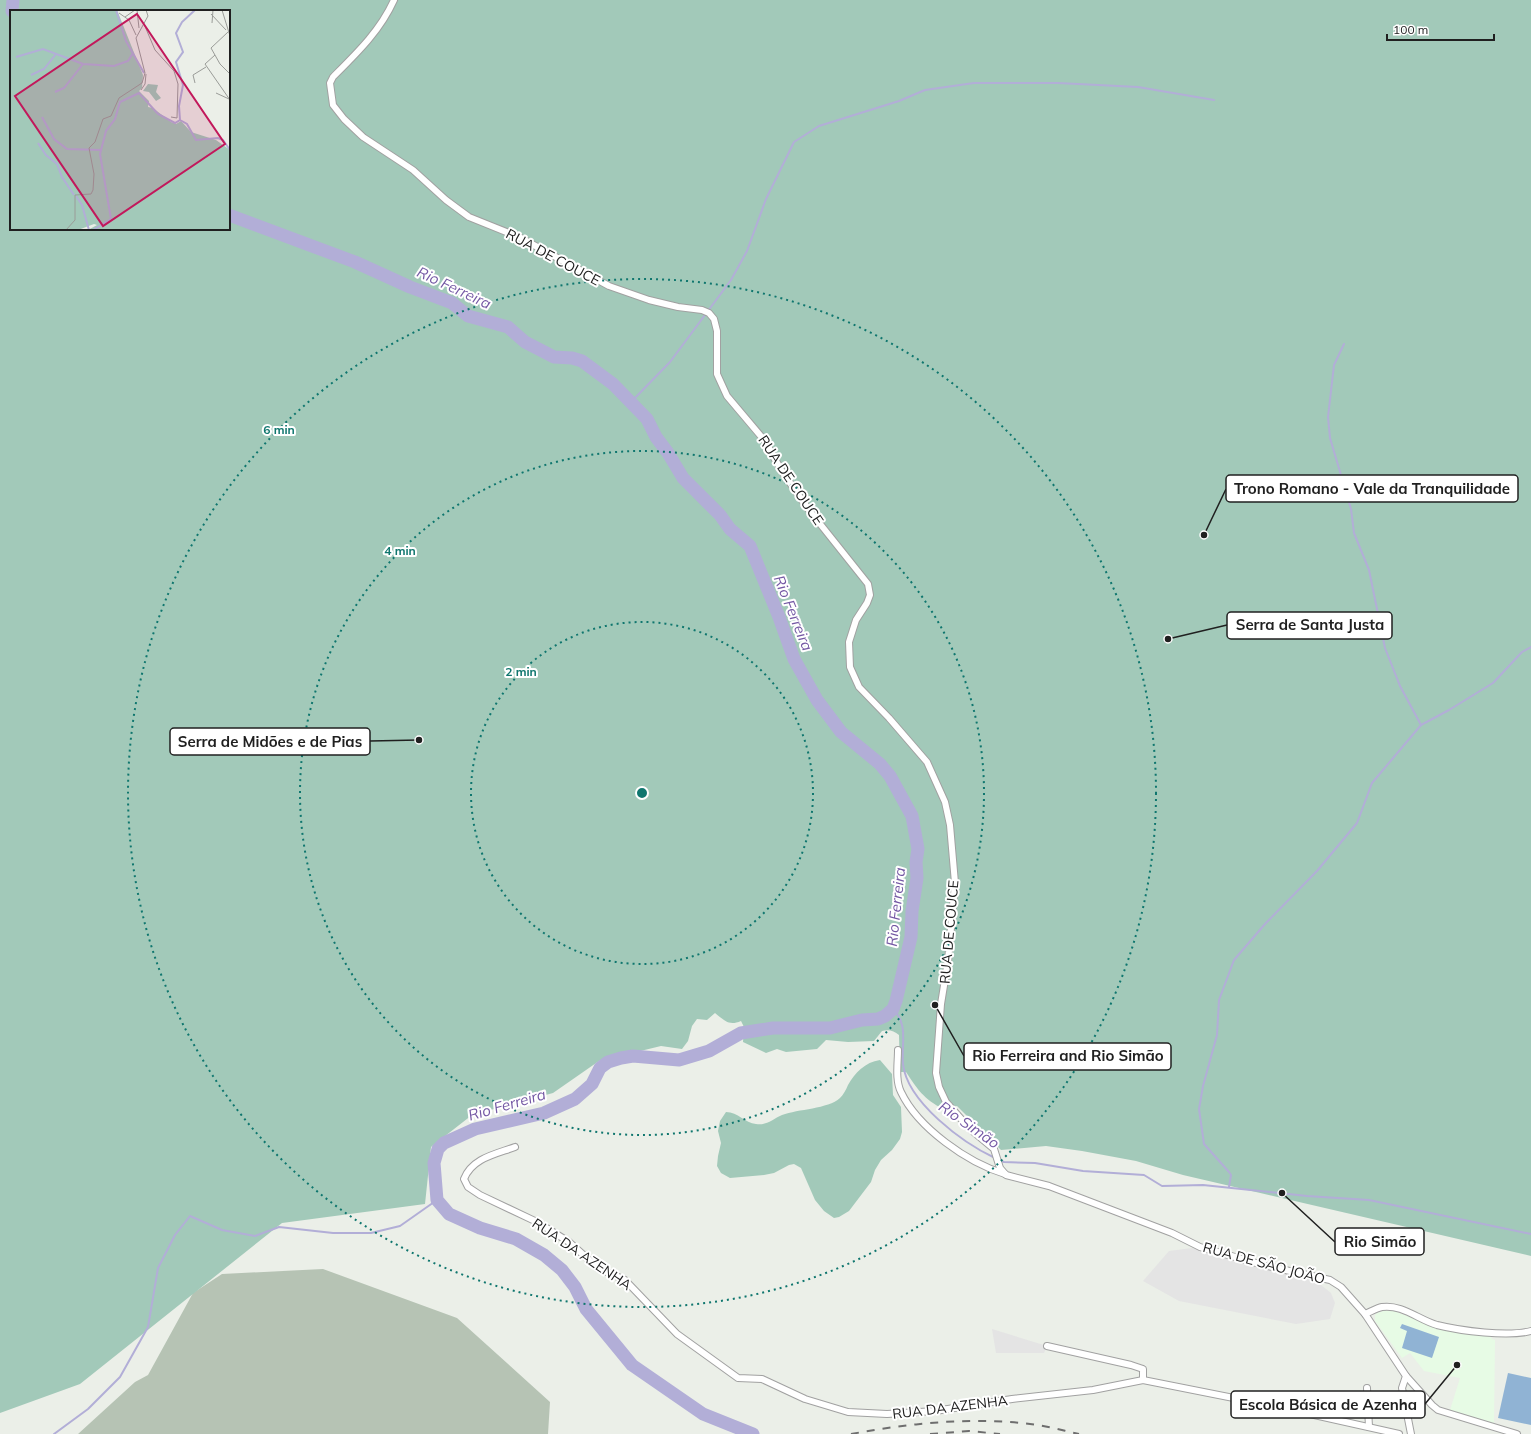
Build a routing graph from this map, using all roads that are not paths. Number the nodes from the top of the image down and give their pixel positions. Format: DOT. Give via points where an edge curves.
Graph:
graph roads {
  1 [pos="394,0"];
  2 [pos="898,1050"];
  3 [pos="515,1147"];
  4 [pos="1006,1175"];
  5 [pos="1365,1314"];
  6 [pos="1531,1331"];
  7 [pos="1047,1346"];
  8 [pos="1406,1376"];
  9 [pos="1143,1380"];
  10 [pos="1367,1388"];
  11 [pos="1369,1427"];
  12 [pos="1399,1434"];
  13 [pos="1411,1434"];
  14 [pos="1517,1434"];
  1 -- 4 [label="street, RUA DE COUCE" via="376,31 333,77 330,84 333,105 344,119 363,137 413,170 446,200 469,216 519,237 609,286 649,300 702,310 709,314 714,319 717,331 717,374 727,396 765,441 809,510 868,584 870,594 856,620 849,642 850,667 859,687 927,762 945,802 950,825 955,883 948,961 941,1004 937,1080 946,1102 970,1129 996,1152 1000,1168"];
  2 -- 4 [label="street, RUA DE SÃO JOÃO" via="900,1091 917,1116 960,1153 993,1171"];
  3 -- 9 [label="street, RUA DA AZENHA" via="476,1162 467,1171 464,1180 468,1187 536,1222 569,1242 598,1268 625,1280 677,1334 738,1378 762,1379 805,1399 848,1412 865,1414 935,1411 1070,1393"];
  4 -- 5 [label="street, RUA DE SÃO JOÃO" via="1049,1186 1172,1233 1200,1247 1330,1280 1341,1287"];
  5 -- 6 [label="street" via="1382,1307 1400,1308 1435,1324 1458,1329 1519,1334"];
  5 -- 8 [label="street, RUA DE SÃO JOÃO"];
  7 -- 9 [label="street" via="1132,1365 1143,1369"];
  8 -- 13 [label="street" via="1402,1388"];
  8 -- 14 [label="street, RUA DE SÃO JOÃO" via="1438,1410"];
  9 -- 11 [label="street, RUA DA AZENHA"];
  10 -- 11 [label="street"];
  11 -- 12 [label="street, RUA DA AZENHA"];
}
